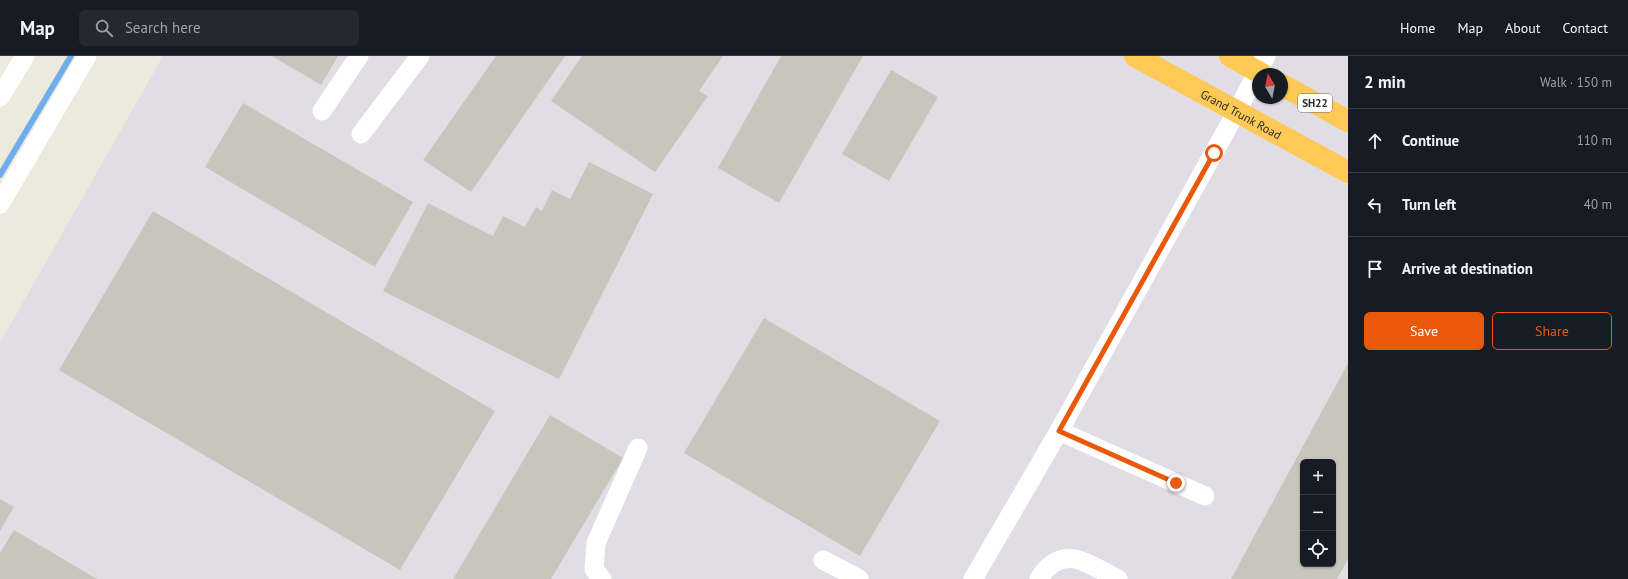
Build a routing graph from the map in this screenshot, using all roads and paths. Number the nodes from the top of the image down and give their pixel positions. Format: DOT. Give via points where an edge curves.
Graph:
graph roads {
  1 [pos="25,56"];
  2 [pos="87,56"];
  3 [pos="359,56"];
  4 [pos="420,56"];
  5 [pos="1135,56"];
  6 [pos="1230,56"];
  7 [pos="1262,67"];
  8 [pos="1288,88"];
  9 [pos="0,97"];
  10 [pos="322,111"];
  11 [pos="1237,111"];
  12 [pos="1348,121"];
  13 [pos="361,134"];
  14 [pos="1348,172"];
  15 [pos="0,204"];
  16 [pos="1059,431"];
  17 [pos="638,448"];
  18 [pos="1205,496"];
  19 [pos="823,560"];
  20 [pos="602,579"];
  21 [pos="859,579"];
  22 [pos="973,579"];
  23 [pos="1039,579"];
  24 [pos="1118,579"];
  1 -- 9 [label="street"];
  2 -- 15 [label="street"];
  3 -- 10 [label="street"];
  4 -- 13 [label="street"];
  5 -- 11 [label="highway, Grand Trunk Road"];
  6 -- 7 [label="highway"];
  7 -- 11 [label="street"];
  8 -- 12 [label="highway, SH22"];
  11 -- 14 [label="highway, Grand Trunk Road"];
  11 -- 16 [label="street"];
  16 -- 18 [label="street"];
  16 -- 22 [label="street"];
  17 -- 20 [label="street" via="596,542 594,569"];
  19 -- 21 [label="street"];
  23 -- 24 [label="street" via="1056,560 1075,559"];
}
